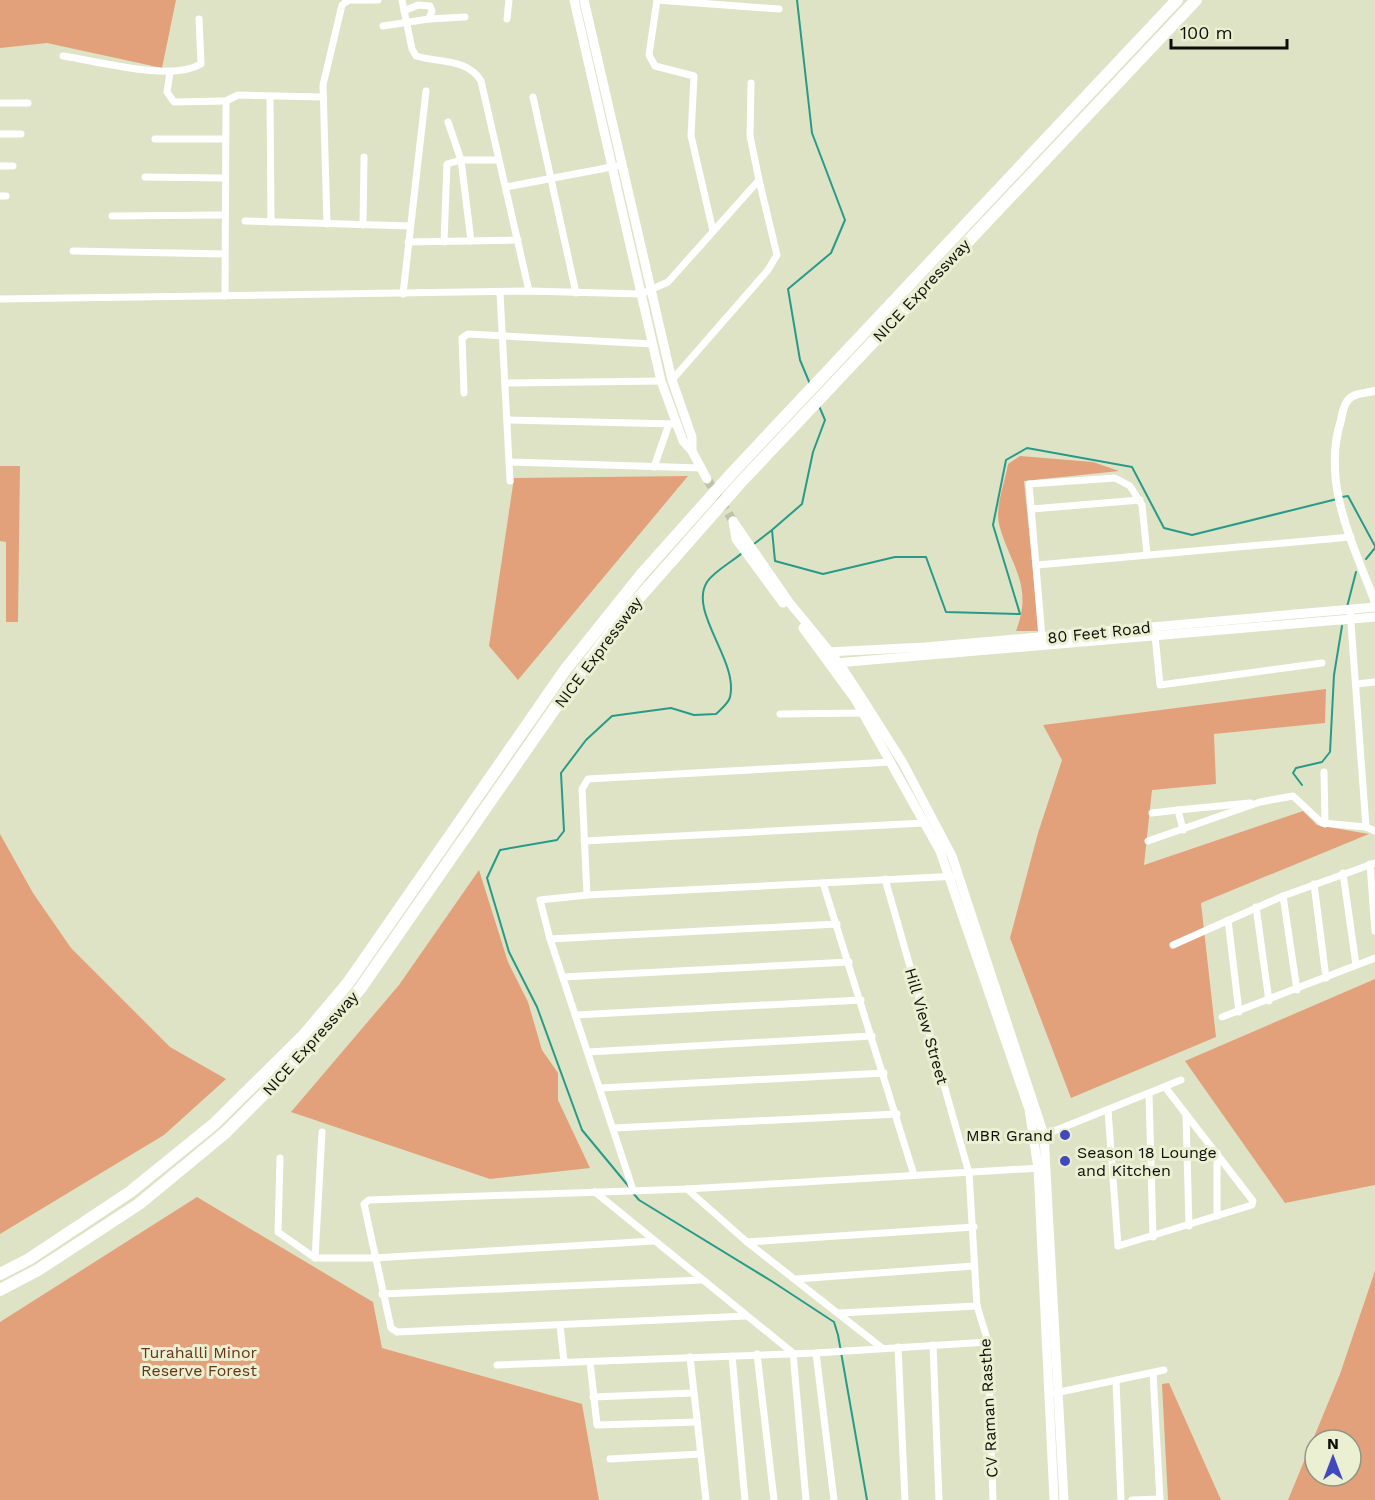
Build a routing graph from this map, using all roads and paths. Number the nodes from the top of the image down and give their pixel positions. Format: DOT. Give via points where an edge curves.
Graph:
graph roads {
  1 [pos="378,0"];
  2 [pos="402,0"];
  3 [pos="508,0"];
  4 [pos="574,0"];
  5 [pos="584,0"];
  6 [pos="657,0"];
  7 [pos="1177,0"];
  8 [pos="1196,0"];
  9 [pos="779,9"];
  10 [pos="404,11"];
  11 [pos="465,17"];
  12 [pos="199,19"];
  13 [pos="429,19"];
  14 [pos="507,19"];
  15 [pos="407,22"];
  16 [pos="383,26"];
  17 [pos="63,56"];
  18 [pos="170,73"];
  19 [pos="752,83"];
  20 [pos="426,92"];
  21 [pos="270,97"];
  22 [pos="324,97"];
  23 [pos="533,98"];
  24 [pos="226,100"];
  25 [pos="0,103"];
  26 [pos="28,103"];
  27 [pos="448,122"];
  28 [pos="0,134"];
  29 [pos="21,134"];
  30 [pos="155,139"];
  31 [pos="224,139"];
  32 [pos="364,157"];
  33 [pos="461,160"];
  34 [pos="498,160"];
  35 [pos="0,166"];
  36 [pos="13,166"];
  37 [pos="617,166"];
  38 [pos="145,177"];
  39 [pos="224,178"];
  40 [pos="549,178"];
  41 [pos="759,180"];
  42 [pos="506,187"];
  43 [pos="224,215"];
  44 [pos="112,216"];
  45 [pos="245,221"];
  46 [pos="271,222"];
  47 [pos="327,224"];
  48 [pos="363,225"];
  49 [pos="410,226"];
  50 [pos="713,231"];
  51 [pos="518,240"];
  52 [pos="471,241"];
  53 [pos="444,242"];
  54 [pos="408,243"];
  55 [pos="73,251"];
  56 [pos="224,254"];
  57 [pos="652,289"];
  58 [pos="529,291"];
  59 [pos="576,292"];
  60 [pos="500,293"];
  61 [pos="403,294"];
  62 [pos="641,294"];
  63 [pos="225,296"];
  64 [pos="0,299"];
  65 [pos="504,335"];
  66 [pos="652,344"];
  67 [pos="672,380"];
  68 [pos="661,381"];
  69 [pos="505,383"];
  70 [pos="825,384"];
  71 [pos="1375,391"];
  72 [pos="464,393"];
  73 [pos="508,420"];
  74 [pos="672,424"];
  75 [pos="692,451"];
  76 [pos="511,462"];
  77 [pos="654,467"];
  78 [pos="701,468"];
  79 [pos="707,479"];
  80 [pos="510,481"];
  81 [pos="1140,500"];
  82 [pos="1032,509"];
  83 [pos="740,537"];
  84 [pos="1351,537"];
  85 [pos="1147,554"];
  86 [pos="1037,565"];
  87 [pos="1375,603"];
  88 [pos="1375,608"];
  89 [pos="1351,614"];
  90 [pos="1375,617"];
  91 [pos="1155,636"];
  92 [pos="1042,637"];
  93 [pos="826,652"];
  94 [pos="835,663"];
  95 [pos="1322,663"];
  96 [pos="1375,682"];
  97 [pos="1357,684"];
  98 [pos="863,713"];
  99 [pos="780,714"];
  100 [pos="891,762"];
  101 [pos="1324,772"];
  102 [pos="1260,802"];
  103 [pos="1178,810"];
  104 [pos="1152,813"];
  105 [pos="924,823"];
  106 [pos="1325,824"];
  107 [pos="1366,827"];
  108 [pos="1183,830"];
  109 [pos="1375,831"];
  110 [pos="584,841"];
  111 [pos="1148,841"];
  112 [pos="1373,863"];
  113 [pos="1343,873"];
  114 [pos="954,877"];
  115 [pos="885,879"];
  116 [pos="823,883"];
  117 [pos="1314,884"];
  118 [pos="587,895"];
  119 [pos="1283,896"];
  120 [pos="1256,907"];
  121 [pos="1228,920"];
  122 [pos="837,924"];
  123 [pos="1375,931"];
  124 [pos="550,939"];
  125 [pos="1173,945"];
  126 [pos="1375,958"];
  127 [pos="849,962"];
  128 [pos="1356,965"];
  129 [pos="562,976"];
  130 [pos="1326,978"];
  131 [pos="1298,990"];
  132 [pos="861,1000"];
  133 [pos="1269,1001"];
  134 [pos="1239,1012"];
  135 [pos="575,1015"];
  136 [pos="1222,1017"];
  137 [pos="872,1036"];
  138 [pos="588,1052"];
  139 [pos="884,1073"];
  140 [pos="1181,1080"];
  141 [pos="1165,1087"];
  142 [pos="600,1088"];
  143 [pos="1149,1094"];
  144 [pos="1107,1110"];
  145 [pos="897,1114"];
  146 [pos="1186,1114"];
  147 [pos="614,1128"];
  148 [pos="322,1132"];
  149 [pos="1044,1135"];
  150 [pos="1217,1153"];
  151 [pos="280,1158"];
  152 [pos="1043,1167"];
  153 [pos="969,1173"];
  154 [pos="914,1175"];
  155 [pos="687,1189"];
  156 [pos="633,1190"];
  157 [pos="595,1192"];
  158 [pos="1218,1216"];
  159 [pos="1189,1226"];
  160 [pos="974,1227"];
  161 [pos="1153,1237"];
  162 [pos="654,1240"];
  163 [pos="747,1242"];
  164 [pos="315,1258"];
  165 [pos="374,1258"];
  166 [pos="974,1266"];
  167 [pos="0,1274"];
  168 [pos="796,1279"];
  169 [pos="701,1280"];
  170 [pos="0,1290"];
  171 [pos="382,1294"];
  172 [pos="977,1306"];
  173 [pos="839,1313"];
  174 [pos="746,1316"];
  175 [pos="560,1325"];
  176 [pos="988,1342"];
  177 [pos="933,1345"];
  178 [pos="898,1347"];
  179 [pos="882,1348"];
  180 [pos="793,1353"];
  181 [pos="816,1353"];
  182 [pos="757,1354"];
  183 [pos="732,1356"];
  184 [pos="690,1357"];
  185 [pos="564,1362"];
  186 [pos="590,1362"];
  187 [pos="497,1365"];
  188 [pos="1164,1370"];
  189 [pos="1153,1373"];
  190 [pos="1116,1381"];
  191 [pos="693,1393"];
  192 [pos="1054,1394"];
  193 [pos="593,1397"];
  194 [pos="697,1422"];
  195 [pos="700,1454"];
  196 [pos="610,1459"];
  197 [pos="1160,1499"];
  198 [pos="706,1500"];
  199 [pos="745,1500"];
  200 [pos="774,1500"];
  201 [pos="806,1500"];
  202 [pos="834,1500"];
  203 [pos="905,1500"];
  204 [pos="939,1500"];
  205 [pos="993,1500"];
  206 [pos="1054,1500"];
  207 [pos="1064,1500"];
  208 [pos="1121,1500"];
  209 [pos="1132,1500"];
  1 -- 22 [label="street" via="349,0 342,5 326,71"];
  2 -- 10 [label="street"];
  3 -- 14 [label="street"];
  4 -- 37 [label="main road"];
  5 -- 37 [label="main road"];
  6 -- 9 [label="street"];
  6 -- 50 [label="street" via="649,55 655,66 694,76 691,136"];
  7 -- 70 [label="highway, NICE Expressway"];
  8 -- 70 [label="highway, NICE Expressway"];
  10 -- 13 [label="street" via="418,5 430,6"];
  10 -- 15 [label="street"];
  11 -- 13 [label="street"];
  12 -- 18 [label="street" via="201,64 192,70"];
  13 -- 15 [label="street"];
  15 -- 16 [label="street"];
  15 -- 34 [label="street" via="416,56 461,64 477,75"];
  17 -- 18 [label="street"];
  18 -- 24 [label="street" via="167,92 174,102"];
  19 -- 41 [label="street" via="750,136"];
  20 -- 49 [label="street"];
  21 -- 22 [label="street"];
  21 -- 24 [label="street" via="238,95"];
  21 -- 46 [label="street"];
  22 -- 47 [label="street"];
  23 -- 40 [label="street"];
  24 -- 31 [label="street"];
  25 -- 26 [label="street"];
  27 -- 33 [label="street"];
  28 -- 29 [label="street"];
  30 -- 31 [label="street"];
  31 -- 39 [label="street"];
  32 -- 48 [label="street"];
  33 -- 34 [label="street"];
  33 -- 52 [label="street"];
  33 -- 53 [label="street" via="446,167"];
  34 -- 42 [label="street"];
  35 -- 36 [label="street"];
  37 -- 40 [label="street"];
  37 -- 57 [label="main road"];
  37 -- 62 [label="main road"];
  38 -- 39 [label="street"];
  39 -- 43 [label="street"];
  40 -- 42 [label="street"];
  40 -- 59 [label="street"];
  41 -- 50 [label="street"];
  41 -- 67 [label="street" via="777,255"];
  42 -- 51 [label="street"];
  43 -- 44 [label="street"];
  43 -- 56 [label="street"];
  45 -- 46 [label="street"];
  46 -- 47 [label="street"];
  47 -- 48 [label="street"];
  48 -- 49 [label="street"];
  49 -- 54 [label="street"];
  50 -- 57 [label="street" via="668,282"];
  51 -- 52 [label="street"];
  51 -- 58 [label="street"];
  52 -- 53 [label="street"];
  53 -- 54 [label="street"];
  54 -- 61 [label="street"];
  55 -- 56 [label="street"];
  56 -- 63 [label="street"];
  57 -- 62 [label="street"];
  57 -- 67 [label="main road"];
  58 -- 59 [label="street"];
  58 -- 60 [label="street"];
  59 -- 62 [label="street"];
  60 -- 61 [label="street"];
  60 -- 65 [label="street"];
  61 -- 63 [label="street"];
  62 -- 66 [label="main road"];
  63 -- 64 [label="street"];
  65 -- 66 [label="street"];
  65 -- 69 [label="street"];
  65 -- 72 [label="street" via="464,336"];
  66 -- 68 [label="main road"];
  67 -- 75 [label="main road" via="692,437"];
  68 -- 69 [label="street"];
  68 -- 74 [label="main road"];
  69 -- 73 [label="street"];
  70 -- 167 [label="highway, NICE Expressway" via="806,395 641,574 565,670 348,983 304,1035 214,1124 130,1192"];
  70 -- 170 [label="highway, NICE Expressway" via="810,410 714,511 623,616 360,989 313,1045 225,1133 140,1204"];
  71 -- 84 [label="street" via="1352,396 1346,402 1336,438 1333,471"];
  73 -- 74 [label="street"];
  73 -- 76 [label="street"];
  74 -- 75 [label="main road"];
  74 -- 77 [label="street"];
  75 -- 78 [label="main road"];
  76 -- 77 [label="street"];
  76 -- 80 [label="street"];
  77 -- 78 [label="street"];
  78 -- 79 [label="main road"];
  81 -- 82 [label="street"];
  81 -- 82 [label="street" via="1132,488 1115,478 1029,484"];
  81 -- 85 [label="street"];
  82 -- 86 [label="street"];
  83 -- 93 [label="main road"];
  84 -- 85 [label="street"];
  84 -- 87 [label="street"];
  85 -- 86 [label="street"];
  86 -- 92 [label="street"];
  88 -- 89 [label="main road, 80 Feet Road"];
  89 -- 90 [label="main road, 80 Feet Road"];
  89 -- 91 [label="main road, 80 Feet Road"];
  89 -- 92 [label="main road, 80 Feet Road"];
  89 -- 97 [label="street"];
  91 -- 94 [label="main road, 80 Feet Road"];
  91 -- 95 [label="street" via="1160,685"];
  92 -- 93 [label="main road, 80 Feet Road"];
  93 -- 94 [label="main road"];
  94 -- 98 [label="main road"];
  94 -- 114 [label="main road" via="903,763 948,848"];
  96 -- 97 [label="street"];
  97 -- 107 [label="street"];
  98 -- 99 [label="street"];
  98 -- 100 [label="main road"];
  100 -- 105 [label="main road"];
  100 -- 110 [label="street" via="588,779 582,789"];
  101 -- 106 [label="street"];
  102 -- 103 [label="street"];
  102 -- 106 [label="street" via="1295,797"];
  102 -- 108 [label="street"];
  103 -- 104 [label="street"];
  103 -- 108 [label="street"];
  105 -- 110 [label="street"];
  105 -- 114 [label="main road"];
  106 -- 107 [label="street"];
  107 -- 109 [label="street"];
  108 -- 111 [label="street"];
  110 -- 118 [label="street"];
  112 -- 113 [label="street"];
  112 -- 123 [label="street"];
  113 -- 117 [label="street"];
  113 -- 128 [label="street"];
  114 -- 115 [label="street"];
  114 -- 149 [label="main road"];
  114 -- 152 [label="main road" via="1029,1110"];
  115 -- 116 [label="street"];
  115 -- 153 [label="street, Hill View Street"];
  116 -- 118 [label="street"];
  116 -- 122 [label="street"];
  117 -- 119 [label="street"];
  117 -- 130 [label="street"];
  118 -- 124 [label="street" via="540,900"];
  119 -- 120 [label="street"];
  119 -- 131 [label="street"];
  120 -- 121 [label="street"];
  120 -- 133 [label="street"];
  121 -- 125 [label="street"];
  121 -- 134 [label="street"];
  122 -- 124 [label="street"];
  122 -- 127 [label="street"];
  124 -- 129 [label="street"];
  126 -- 128 [label="street"];
  127 -- 129 [label="street"];
  127 -- 132 [label="street"];
  128 -- 130 [label="street"];
  129 -- 135 [label="street"];
  130 -- 131 [label="street"];
  131 -- 133 [label="street"];
  132 -- 135 [label="street"];
  132 -- 137 [label="street"];
  133 -- 134 [label="street"];
  134 -- 136 [label="street"];
  135 -- 138 [label="street"];
  137 -- 138 [label="street"];
  137 -- 139 [label="street"];
  138 -- 142 [label="street"];
  139 -- 142 [label="street"];
  139 -- 145 [label="street"];
  140 -- 141 [label="street"];
  141 -- 143 [label="street"];
  141 -- 146 [label="street"];
  142 -- 147 [label="street"];
  143 -- 144 [label="street"];
  143 -- 161 [label="street"];
  144 -- 149 [label="street"];
  144 -- 161 [label="street" via="1117,1245"];
  145 -- 147 [label="street"];
  145 -- 154 [label="street"];
  146 -- 150 [label="street"];
  146 -- 159 [label="street"];
  147 -- 156 [label="street"];
  148 -- 164 [label="street"];
  149 -- 152 [label="main road"];
  150 -- 158 [label="street"];
  150 -- 158 [label="street" via="1254,1202"];
  151 -- 164 [label="street" via="278,1232"];
  152 -- 153 [label="street"];
  152 -- 192 [label="main road"];
  153 -- 154 [label="street"];
  153 -- 160 [label="street, CV Raman Rasthe"];
  154 -- 155 [label="street"];
  155 -- 156 [label="street"];
  155 -- 163 [label="street"];
  156 -- 157 [label="street"];
  157 -- 162 [label="street"];
  157 -- 165 [label="street" via="369,1200 364,1206"];
  158 -- 159 [label="street"];
  159 -- 161 [label="street"];
  160 -- 163 [label="street"];
  160 -- 166 [label="street, CV Raman Rasthe"];
  162 -- 165 [label="street"];
  162 -- 169 [label="street"];
  163 -- 168 [label="street"];
  164 -- 165 [label="street"];
  165 -- 171 [label="street"];
  166 -- 168 [label="street"];
  166 -- 172 [label="street, CV Raman Rasthe"];
  168 -- 173 [label="street"];
  169 -- 171 [label="street"];
  169 -- 174 [label="street"];
  171 -- 175 [label="street" via="391,1328 397,1332"];
  172 -- 173 [label="street"];
  172 -- 176 [label="street, CV Raman Rasthe"];
  173 -- 179 [label="street"];
  174 -- 175 [label="street"];
  174 -- 180 [label="street"];
  175 -- 185 [label="street"];
  176 -- 177 [label="street"];
  176 -- 205 [label="street, CV Raman Rasthe"];
  177 -- 178 [label="street"];
  177 -- 204 [label="street"];
  178 -- 179 [label="street"];
  178 -- 203 [label="street"];
  179 -- 181 [label="street"];
  180 -- 181 [label="street"];
  180 -- 182 [label="street"];
  180 -- 201 [label="street"];
  181 -- 202 [label="street"];
  182 -- 183 [label="street"];
  182 -- 200 [label="street"];
  183 -- 184 [label="street"];
  183 -- 199 [label="street"];
  184 -- 186 [label="street"];
  184 -- 191 [label="street"];
  185 -- 186 [label="street"];
  185 -- 187 [label="street"];
  186 -- 193 [label="street"];
  188 -- 189 [label="street"];
  189 -- 190 [label="street"];
  189 -- 197 [label="street"];
  190 -- 192 [label="street"];
  190 -- 208 [label="street"];
  191 -- 193 [label="street"];
  191 -- 194 [label="street"];
  192 -- 206 [label="main road"];
  192 -- 207 [label="main road"];
  193 -- 194 [label="street" via="597,1425"];
  194 -- 195 [label="street"];
  195 -- 196 [label="street"];
  195 -- 198 [label="street"];
  197 -- 209 [label="street"];
}
